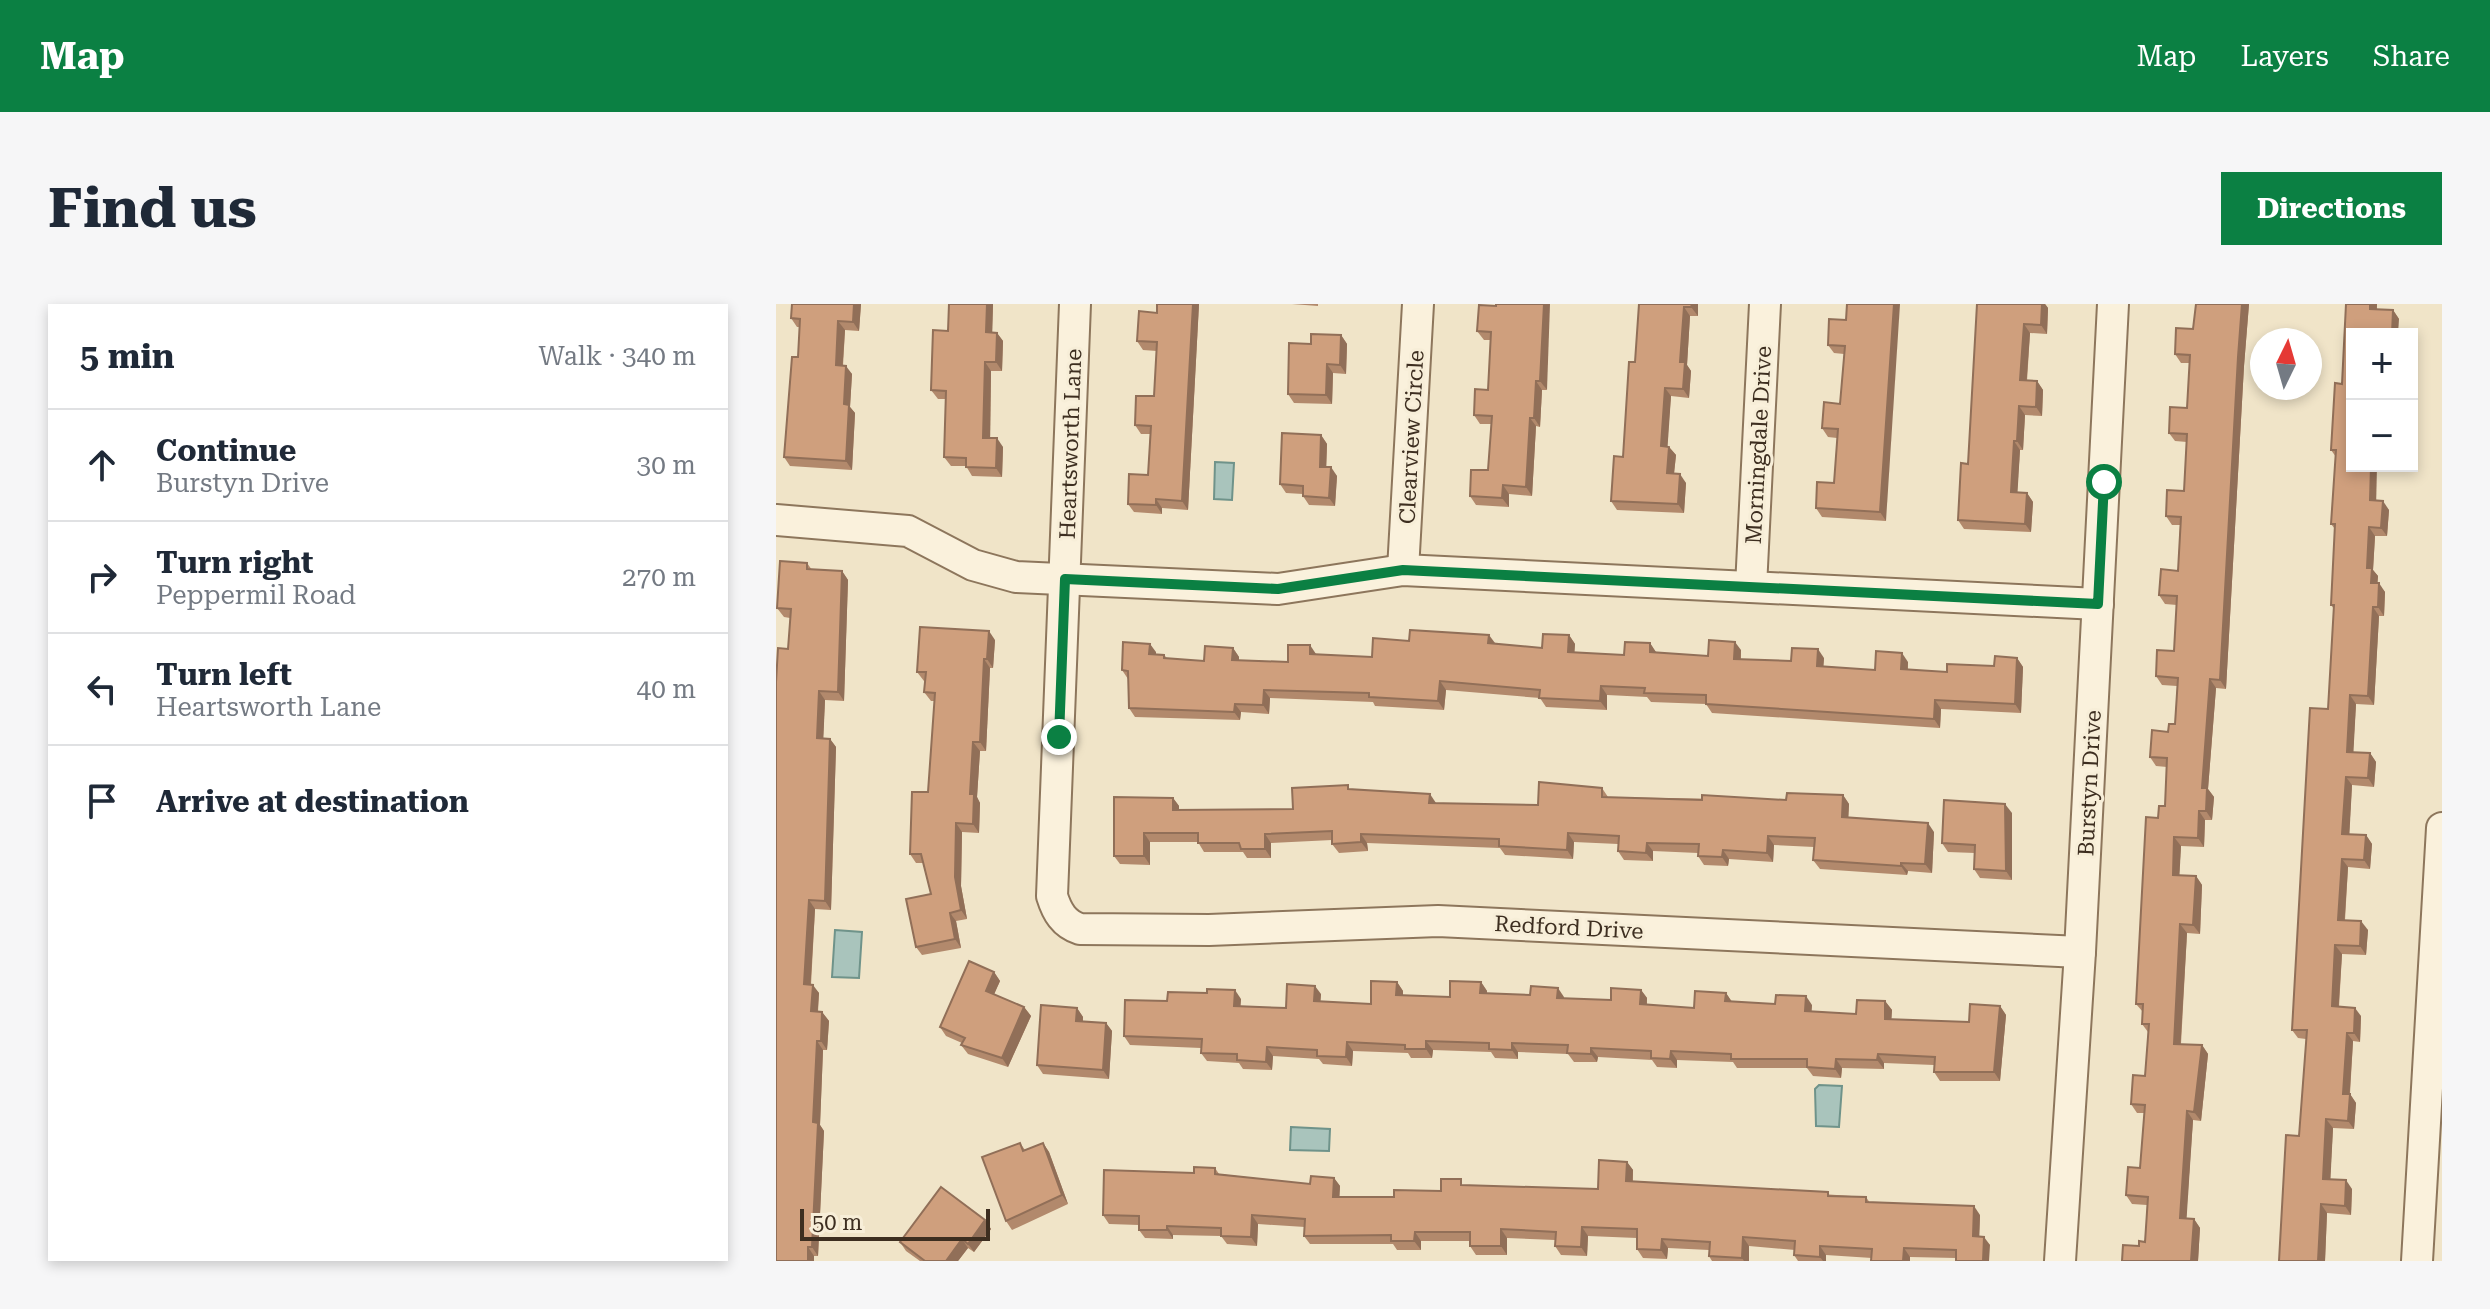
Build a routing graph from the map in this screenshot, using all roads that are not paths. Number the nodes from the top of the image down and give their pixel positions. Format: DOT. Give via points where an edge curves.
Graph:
graph roads {
  1 [pos="1075,304"];
  2 [pos="1418,304"];
  3 [pos="1765,304"];
  4 [pos="2113,304"];
  5 [pos="776,520"];
  6 [pos="1403,570"];
  7 [pos="1065,579"];
  8 [pos="1751,587"];
  9 [pos="2098,604"];
  10 [pos="2442,828"];
  11 [pos="1062,917"];
  12 [pos="2080,952"];
  13 [pos="2060,1261"];
  14 [pos="2417,1261"];
  1 -- 7 [label="street, Heartsworth Lane"];
  2 -- 6 [label="street, Clearview Circle"];
  3 -- 8 [label="street, Morningdale Drive"];
  4 -- 9 [label="street, Burstyn Drive"];
  5 -- 7 [label="street" via="908,531 1000,575"];
  6 -- 7 [label="street" via="1278,589"];
  6 -- 8 [label="street"];
  7 -- 11 [label="street, Heartsworth Lane" via="1052,896"];
  8 -- 9 [label="street"];
  9 -- 12 [label="street, Burstyn Drive"];
  10 -- 14 [label="street"];
  11 -- 12 [label="street, Redford Drive" via="1080,929 1438,921"];
  12 -- 13 [label="street, Burstyn Drive"];
}
